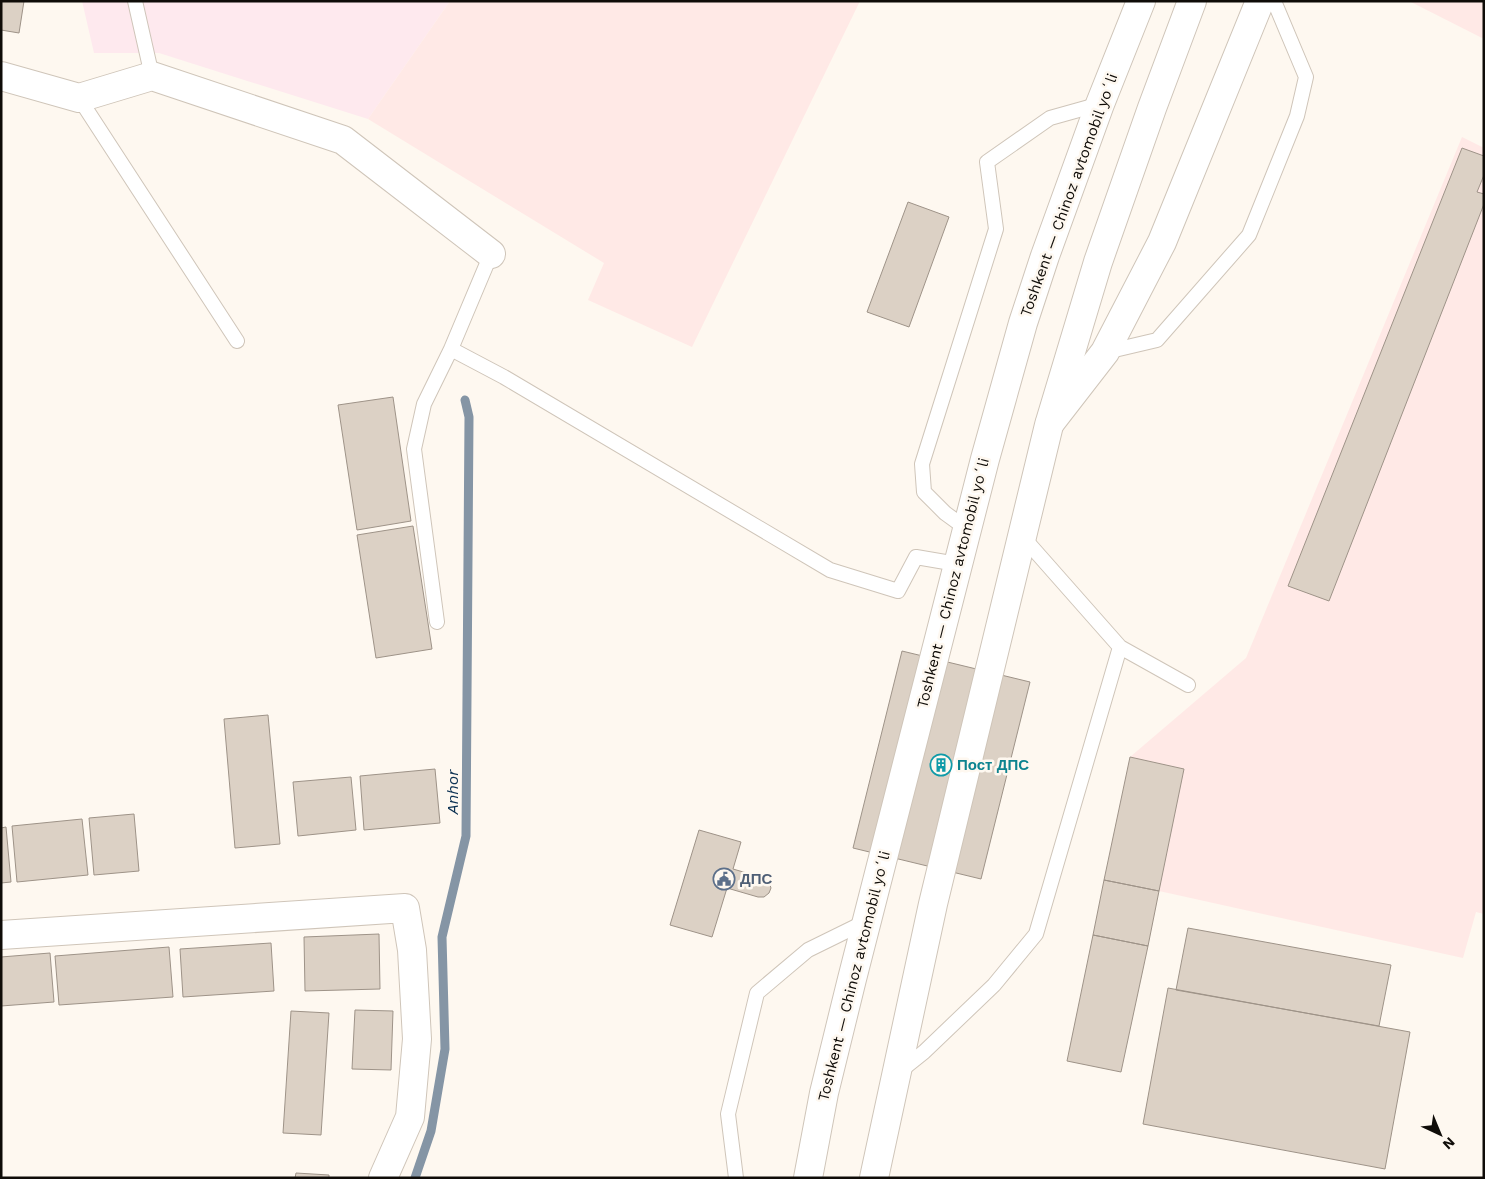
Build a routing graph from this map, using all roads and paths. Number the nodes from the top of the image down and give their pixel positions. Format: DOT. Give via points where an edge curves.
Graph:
graph roads {
  1 [pos="136,1"];
  2 [pos="1141,1"];
  3 [pos="1192,1"];
  4 [pos="1260,1"];
  5 [pos="1274,1"];
  6 [pos="1,76"];
  7 [pos="152,76"];
  8 [pos="79,98"];
  9 [pos="1100,104"];
  10 [pos="491,254"];
  11 [pos="237,341"];
  12 [pos="451,349"];
  13 [pos="1105,352"];
  14 [pos="1049,425"];
  15 [pos="966,529"];
  16 [pos="1022,536"];
  17 [pos="957,564"];
  18 [pos="437,622"];
  19 [pos="1120,646"];
  20 [pos="1188,685"];
  21 [pos="867,921"];
  22 [pos="1,936"];
  23 [pos="895,1076"];
  24 [pos="383,1178"];
  25 [pos="736,1178"];
  26 [pos="808,1178"];
  27 [pos="874,1178"];
  1 -- 7 [label="lane"];
  2 -- 9 [label="main road, Toshkent — Chinoz avtomobil yoʻli"];
  3 -- 14 [label="main road" via="1098,262"];
  4 -- 13 [label="main road" via="1162,242"];
  5 -- 13 [label="lane" via="1306,77 1298,116 1249,235 1158,340"];
  6 -- 8 [label="main road"];
  7 -- 8 [label="main road"];
  7 -- 10 [label="main road" via="344,140"];
  8 -- 11 [label="lane"];
  9 -- 15 [label="main road, Toshkent — Chinoz avtomobil yoʻli" via="1022,323"];
  9 -- 15 [label="lane" via="1050,118 987,162 996,229 922,464 924,492"];
  10 -- 12 [label="lane"];
  12 -- 17 [label="lane" via="830,570 898,591 916,557"];
  12 -- 18 [label="lane" via="424,404 414,449"];
  13 -- 14 [label="main road"];
  14 -- 16 [label="main road"];
  15 -- 17 [label="main road, Toshkent — Chinoz avtomobil yoʻli"];
  16 -- 19 [label="lane"];
  16 -- 23 [label="main road"];
  17 -- 21 [label="main road, Toshkent — Chinoz avtomobil yoʻli"];
  19 -- 20 [label="lane"];
  19 -- 23 [label="lane" via="1036,934 994,985"];
  21 -- 25 [label="lane" via="808,950 757,993 728,1114"];
  21 -- 26 [label="main road, Toshkent — Chinoz avtomobil yoʻli" via="824,1093"];
  22 -- 24 [label="main road" via="405,908 412,950 417,1039 410,1117"];
  23 -- 27 [label="main road"];
}
